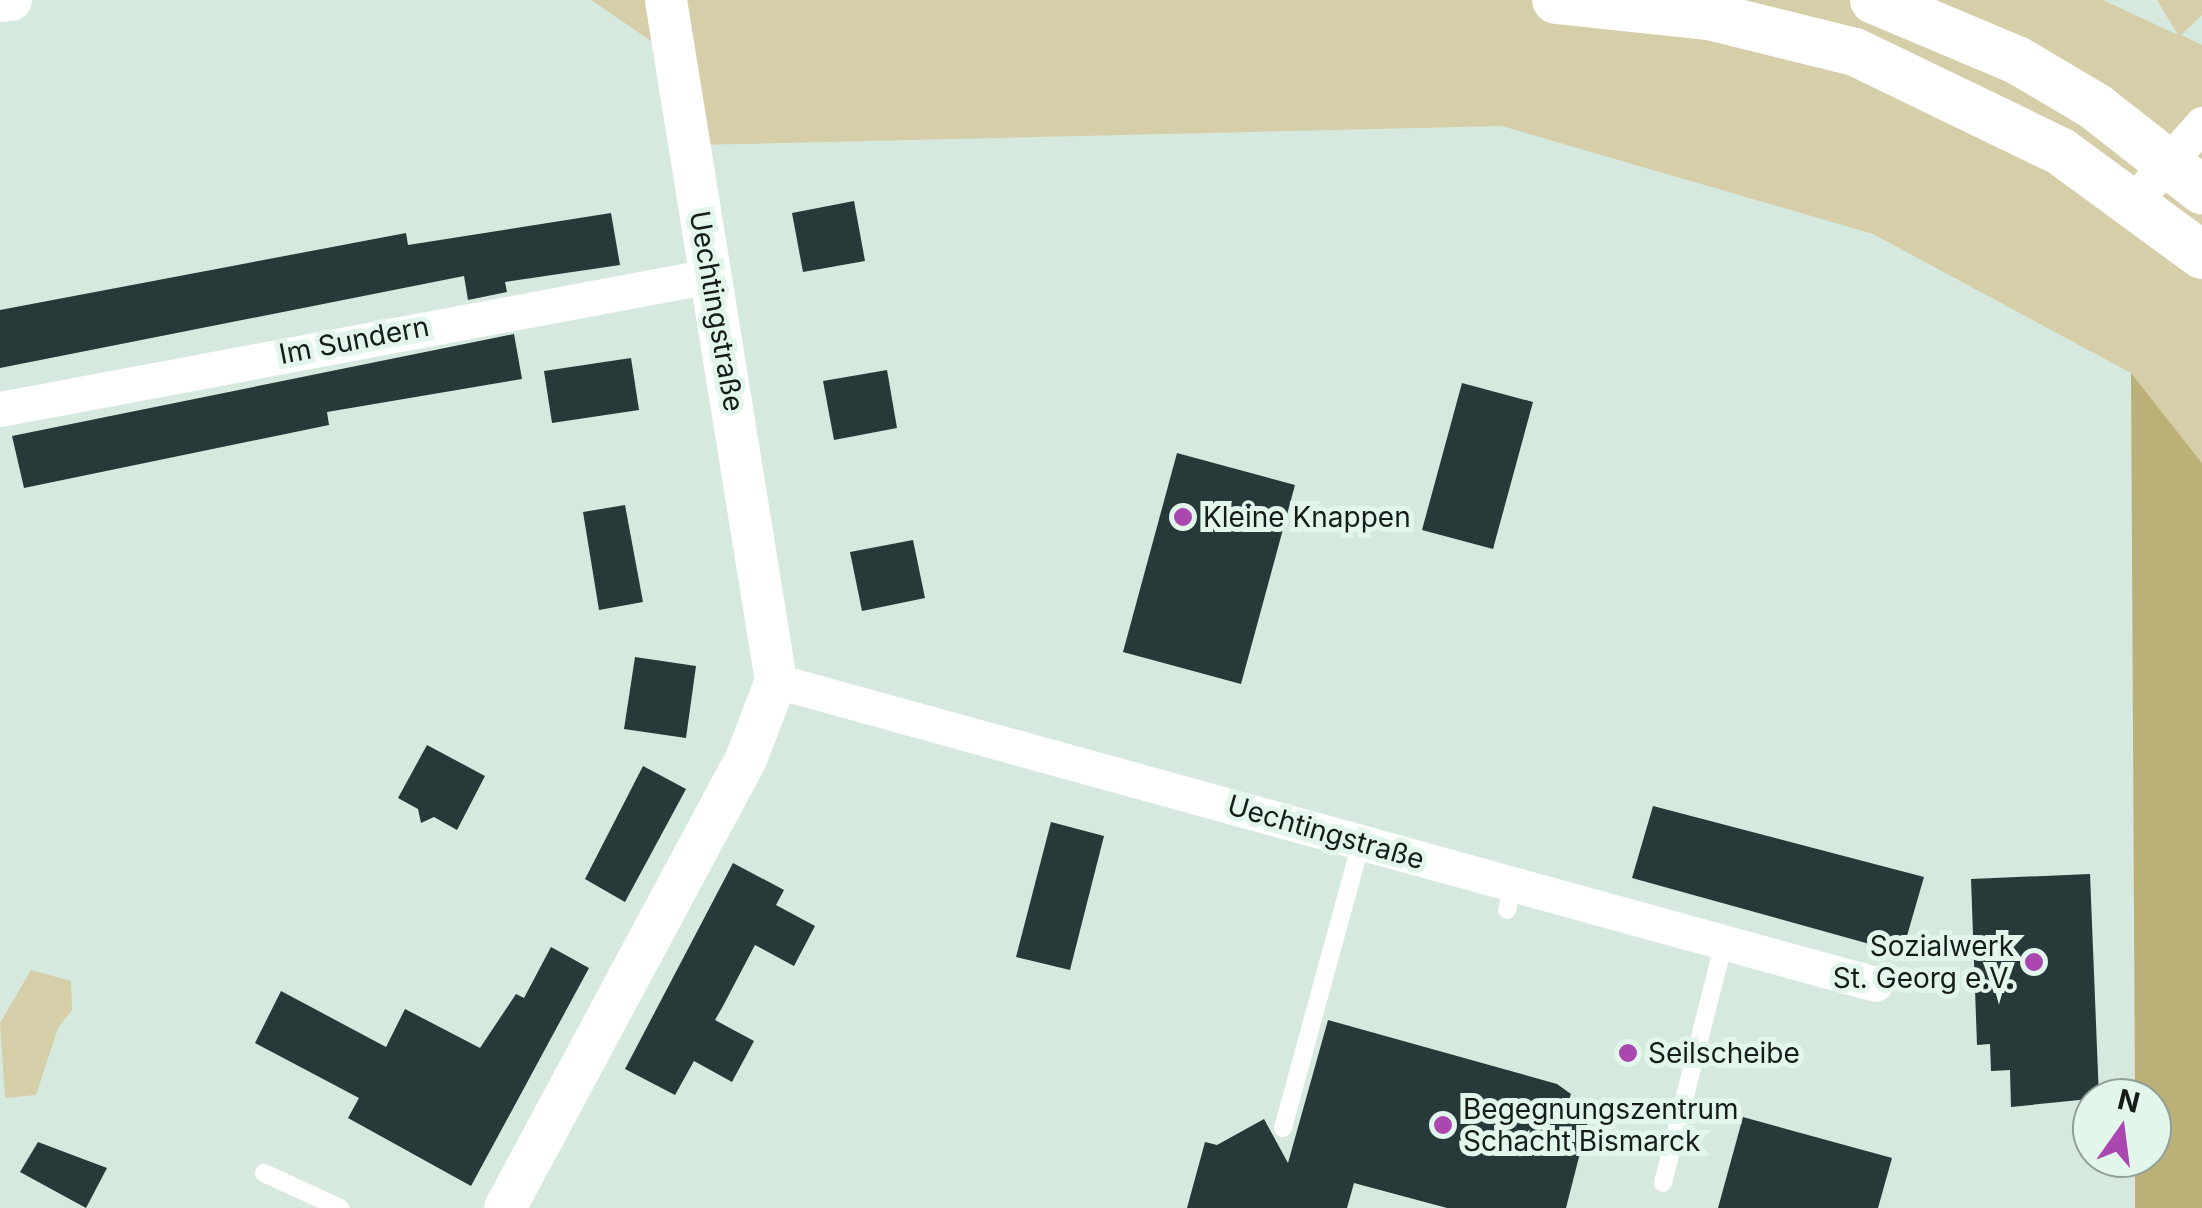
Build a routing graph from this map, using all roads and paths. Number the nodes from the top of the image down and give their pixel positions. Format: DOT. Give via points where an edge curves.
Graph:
graph roads {
  1 [pos="11,0"];
  2 [pos="666,0"];
  3 [pos="1556,0"];
  4 [pos="1874,0"];
  5 [pos="0,1"];
  6 [pos="2202,124"];
  7 [pos="2185,176"];
  8 [pos="2134,202"];
  9 [pos="2202,255"];
  10 [pos="710,276"];
  11 [pos="0,408"];
  12 [pos="776,682"];
  13 [pos="1362,842"];
  14 [pos="1724,942"];
  15 [pos="1875,984"];
  16 [pos="1283,1128"];
  17 [pos="264,1172"];
  18 [pos="1662,1183"];
  19 [pos="340,1208"];
  20 [pos="505,1208"];
  1 -- 5 [label="street"];
  2 -- 10 [label="street, Uechtingstraße"];
  3 -- 8 [label="main road" via="1709,16 1856,52 1990,111"];
  4 -- 7 [label="main road" via="2016,60"];
  6 -- 7 [label="street"];
  7 -- 8 [label="street"];
  8 -- 9 [label="main road"];
  10 -- 11 [label="street, Im Sundern"];
  10 -- 12 [label="street, Uechtingstraße"];
  12 -- 13 [label="street, Uechtingstraße"];
  12 -- 20 [label="street" via="746,759"];
  13 -- 14 [label="street, Uechtingstraße" via="1510,897"];
  13 -- 16 [label="lane"];
  14 -- 15 [label="street, Uechtingstraße"];
  14 -- 18 [label="lane"];
  17 -- 19 [label="lane"];
}
